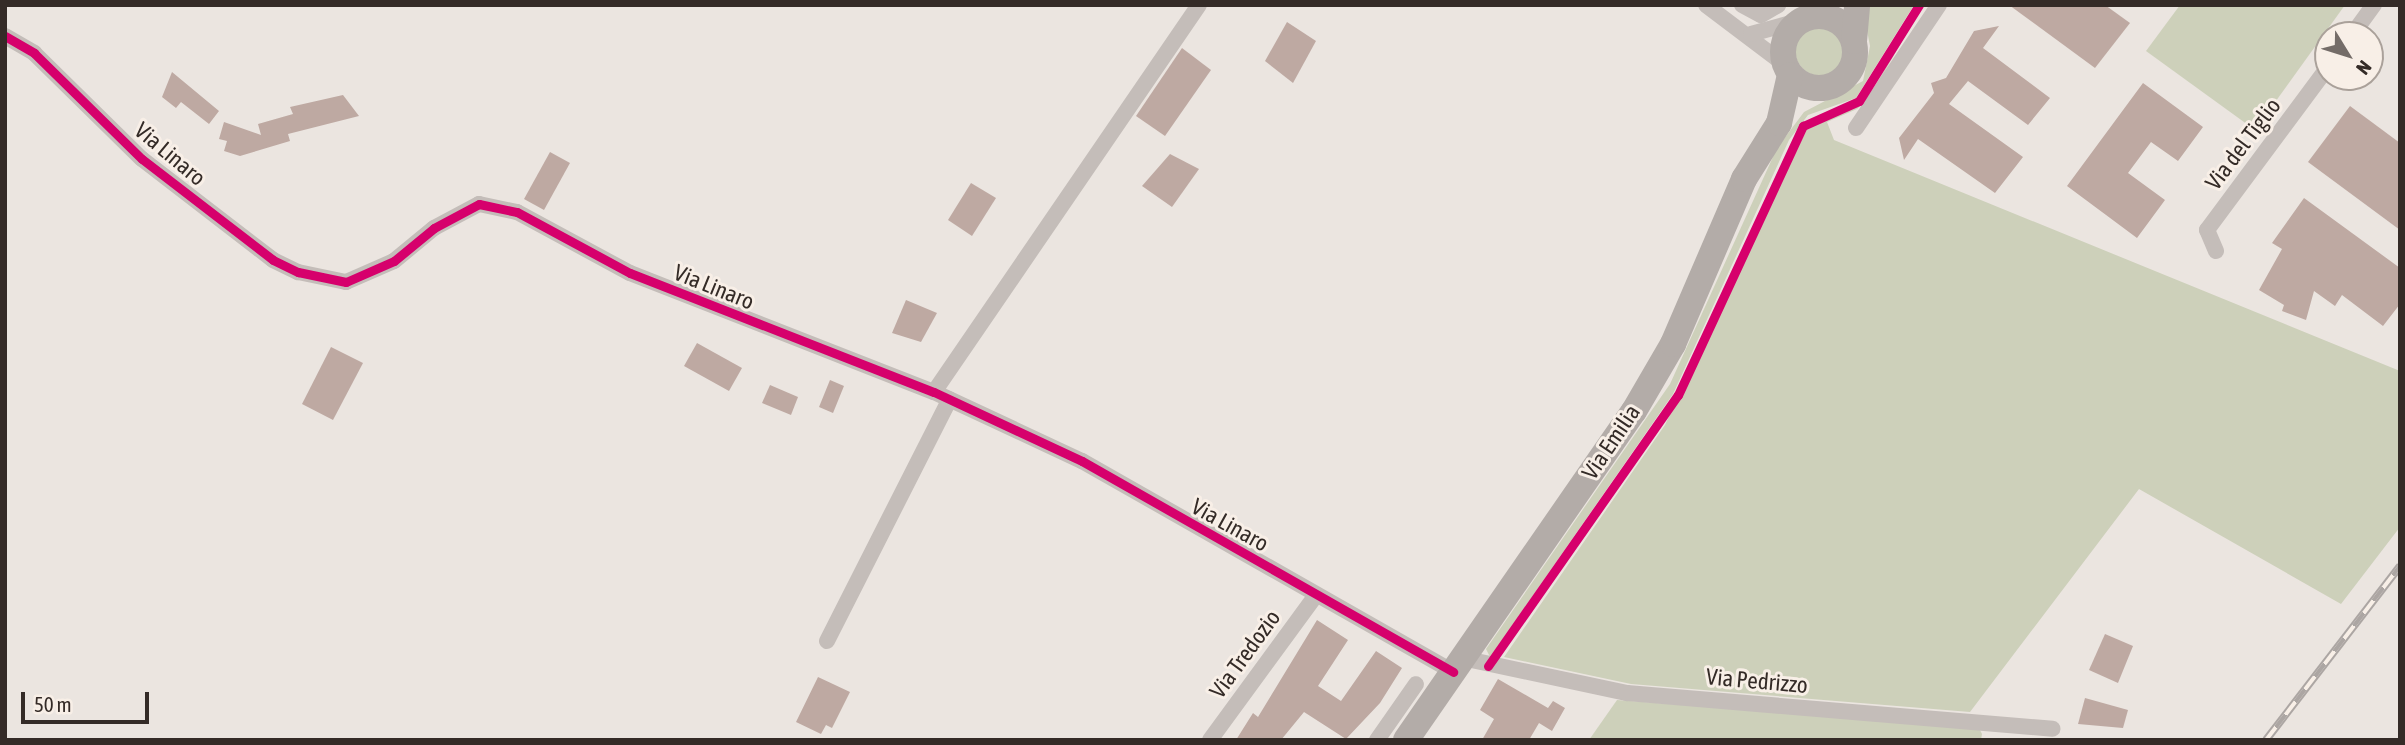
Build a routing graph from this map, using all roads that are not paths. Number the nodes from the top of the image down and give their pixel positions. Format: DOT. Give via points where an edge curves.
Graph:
graph roads {
  1 [pos="1199,5"];
  2 [pos="1706,5"];
  3 [pos="1742,5"];
  4 [pos="1778,5"];
  5 [pos="1857,5"];
  6 [pos="1939,5"];
  7 [pos="2374,5"];
  8 [pos="1814,13"];
  9 [pos="2362,21"];
  10 [pos="1751,34"];
  11 [pos="5,36"];
  12 [pos="1854,41"];
  13 [pos="1787,69"];
  14 [pos="2314,86"];
  15 [pos="1824,89"];
  16 [pos="1779,123"];
  17 [pos="1856,128"];
  18 [pos="2216,251"];
  19 [pos="934,392"];
  20 [pos="950,399"];
  21 [pos="1316,594"];
  22 [pos="827,641"];
  23 [pos="1457,665"];
  24 [pos="1416,684"];
  25 [pos="2052,729"];
  26 [pos="1210,740"];
  27 [pos="1377,740"];
  28 [pos="1406,740"];
  1 -- 19 [label="street"];
  2 -- 10 [label="street"];
  3 -- 4 [label="street" via="1761,15"];
  5 -- 12 [label="main road, Via Emilia"];
  6 -- 17 [label="street"];
  7 -- 9 [label="street"];
  8 -- 10 [label="street"];
  8 -- 12 [label="main road" via="1839,21"];
  8 -- 13 [label="main road, Via Emilia" via="1785,38"];
  10 -- 13 [label="street"];
  11 -- 19 [label="street, Via Linaro" via="34,53 142,159 273,260 298,272 346,282 394,261 454,215 479,204 496,206 681,295"];
  12 -- 15 [label="main road, Via Emilia" via="1853,66"];
  13 -- 15 [label="main road"];
  13 -- 16 [label="main road, Via Emilia"];
  14 -- 18 [label="street, Via del Tiglio" via="2207,230"];
  15 -- 16 [label="main road, Via Emilia"];
  16 -- 23 [label="main road, Via Emilia" via="1744,179 1673,344 1634,411"];
  19 -- 20 [label="street, Via Linaro"];
  20 -- 21 [label="street, Via Linaro" via="1082,461"];
  20 -- 22 [label="street"];
  21 -- 23 [label="street, Via Linaro"];
  21 -- 26 [label="street, Via Tredozio"];
  23 -- 25 [label="street, Via Pedrizzo" via="1627,693"];
  23 -- 28 [label="main road, Via Emilia"];
  24 -- 27 [label="street"];
}
